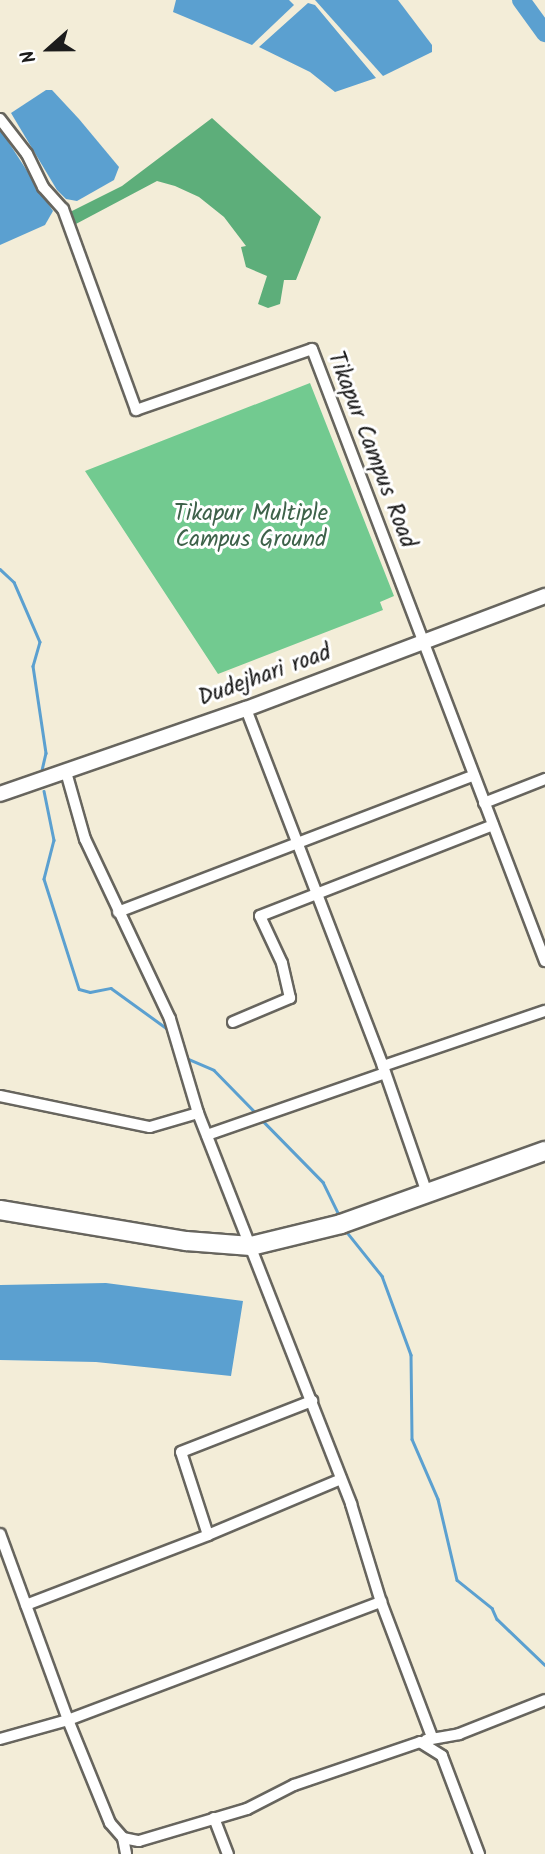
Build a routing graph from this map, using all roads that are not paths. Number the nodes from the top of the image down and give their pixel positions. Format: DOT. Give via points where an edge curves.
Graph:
graph roads {
  1 [pos="0,119"];
  2 [pos="545,596"];
  3 [pos="422,642"];
  4 [pos="246,709"];
  5 [pos="66,772"];
  6 [pos="474,775"];
  7 [pos="545,779"];
  8 [pos="0,794"];
  9 [pos="484,803"];
  10 [pos="493,825"];
  11 [pos="297,846"];
  12 [pos="318,895"];
  13 [pos="118,912"];
  14 [pos="545,961"];
  15 [pos="545,1011"];
  16 [pos="233,1022"];
  17 [pos="384,1069"];
  18 [pos="0,1096"];
  19 [pos="198,1113"];
  20 [pos="207,1135"];
  21 [pos="545,1151"];
  22 [pos="427,1193"];
  23 [pos="0,1210"];
  24 [pos="251,1246"];
  25 [pos="312,1401"];
  26 [pos="341,1479"];
  27 [pos="0,1534"];
  28 [pos="208,1535"];
  29 [pos="381,1602"];
  30 [pos="26,1605"];
  31 [pos="545,1700"];
  32 [pos="68,1720"];
  33 [pos="432,1737"];
  34 [pos="0,1739"];
  35 [pos="420,1742"];
  36 [pos="214,1818"];
  37 [pos="123,1838"];
  38 [pos="126,1854"];
  39 [pos="228,1854"];
  40 [pos="479,1854"];
  1 -- 3 [label="street, Tikapur Campus Road" via="27,154 43,187 63,209 136,410 312,349"];
  2 -- 3 [label="street, Dudejhari road"];
  3 -- 4 [label="street, Dudejhari road"];
  3 -- 6 [label="street, Tikapur Campus Road"];
  4 -- 5 [label="street, Dudejhari road"];
  4 -- 11 [label="street"];
  5 -- 8 [label="street, Dudejhari road"];
  5 -- 13 [label="street" via="85,839"];
  6 -- 9 [label="street, Tikapur Campus Road"];
  6 -- 11 [label="street"];
  7 -- 9 [label="street"];
  9 -- 10 [label="street, Tikapur Campus Road"];
  10 -- 12 [label="street"];
  10 -- 14 [label="street, Tikapur Campus Road"];
  11 -- 12 [label="street"];
  11 -- 13 [label="street"];
  12 -- 16 [label="street" via="260,916 282,963 290,998"];
  12 -- 17 [label="street"];
  13 -- 19 [label="street" via="170,1019"];
  15 -- 17 [label="street"];
  17 -- 20 [label="street"];
  17 -- 22 [label="street"];
  18 -- 19 [label="street" via="150,1127"];
  19 -- 20 [label="street"];
  20 -- 24 [label="street"];
  21 -- 22 [label="main road"];
  22 -- 24 [label="main road" via="335,1226"];
  23 -- 24 [label="main road" via="186,1241"];
  24 -- 25 [label="street"];
  25 -- 26 [label="street"];
  25 -- 28 [label="street" via="181,1452"];
  26 -- 28 [label="street"];
  26 -- 29 [label="street"];
  27 -- 30 [label="street"];
  28 -- 30 [label="street"];
  29 -- 32 [label="street"];
  29 -- 33 [label="street"];
  30 -- 32 [label="street"];
  31 -- 33 [label="street" via="459,1734"];
  32 -- 34 [label="street"];
  32 -- 37 [label="street" via="110,1823"];
  33 -- 35 [label="street"];
  35 -- 36 [label="street"];
  35 -- 40 [label="street" via="442,1756"];
  36 -- 37 [label="street" via="139,1841"];
  36 -- 39 [label="street"];
  37 -- 38 [label="street"];
}
